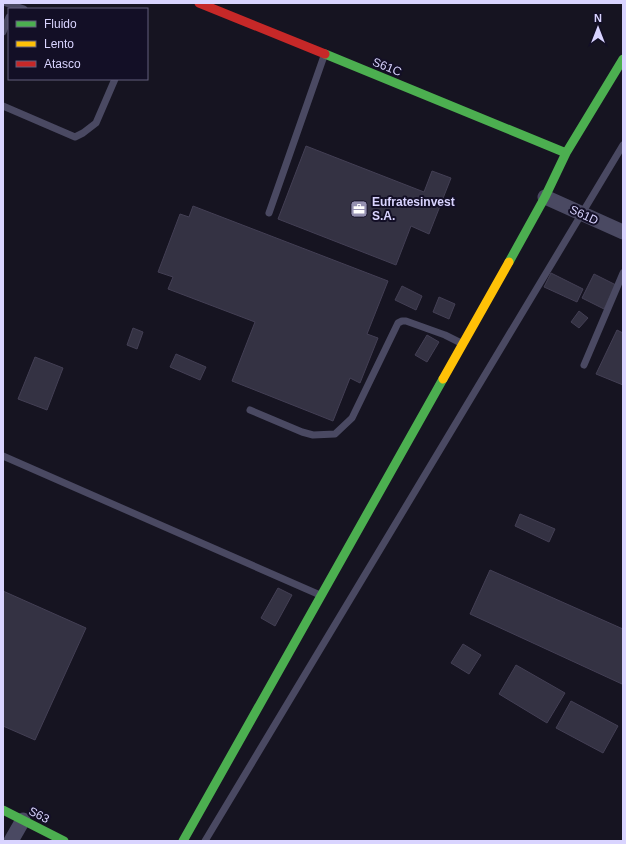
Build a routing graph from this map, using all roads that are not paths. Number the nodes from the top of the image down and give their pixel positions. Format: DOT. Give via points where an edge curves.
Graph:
graph roads {
  1 [pos="199,3"];
  2 [pos="8,20"];
  3 [pos="3,32"];
  4 [pos="325,54"];
  5 [pos="623,59"];
  6 [pos="115,80"];
  7 [pos="3,106"];
  8 [pos="623,145"];
  9 [pos="566,153"];
  10 [pos="545,197"];
  11 [pos="269,213"];
  12 [pos="582,214"];
  13 [pos="623,232"];
  14 [pos="623,273"];
  15 [pos="463,344"];
  16 [pos="584,365"];
  17 [pos="250,410"];
  18 [pos="3,456"];
  19 [pos="322,596"];
  20 [pos="3,810"];
  21 [pos="23,820"];
  22 [pos="11,841"];
  23 [pos="64,841"];
  24 [pos="183,841"];
  25 [pos="205,841"];
  1 -- 4 [label="street, S61C" via="231,13"];
  2 -- 3 [label="lane"];
  4 -- 9 [label="street, S61C"];
  4 -- 11 [label="lane"];
  5 -- 9 [label="street"];
  6 -- 7 [label="lane" via="96,123 74,137"];
  8 -- 12 [label="lane"];
  9 -- 10 [label="street"];
  10 -- 12 [label="street, S61D"];
  10 -- 15 [label="street"];
  12 -- 13 [label="street, S61D"];
  12 -- 25 [label="lane"];
  14 -- 16 [label="lane"];
  15 -- 17 [label="lane" via="406,321 398,323 352,418 335,434 313,435 302,432"];
  15 -- 19 [label="street"];
  18 -- 19 [label="lane"];
  19 -- 24 [label="street"];
  20 -- 21 [label="street, S63"];
  21 -- 22 [label="street"];
  21 -- 23 [label="street, S63"];
}
